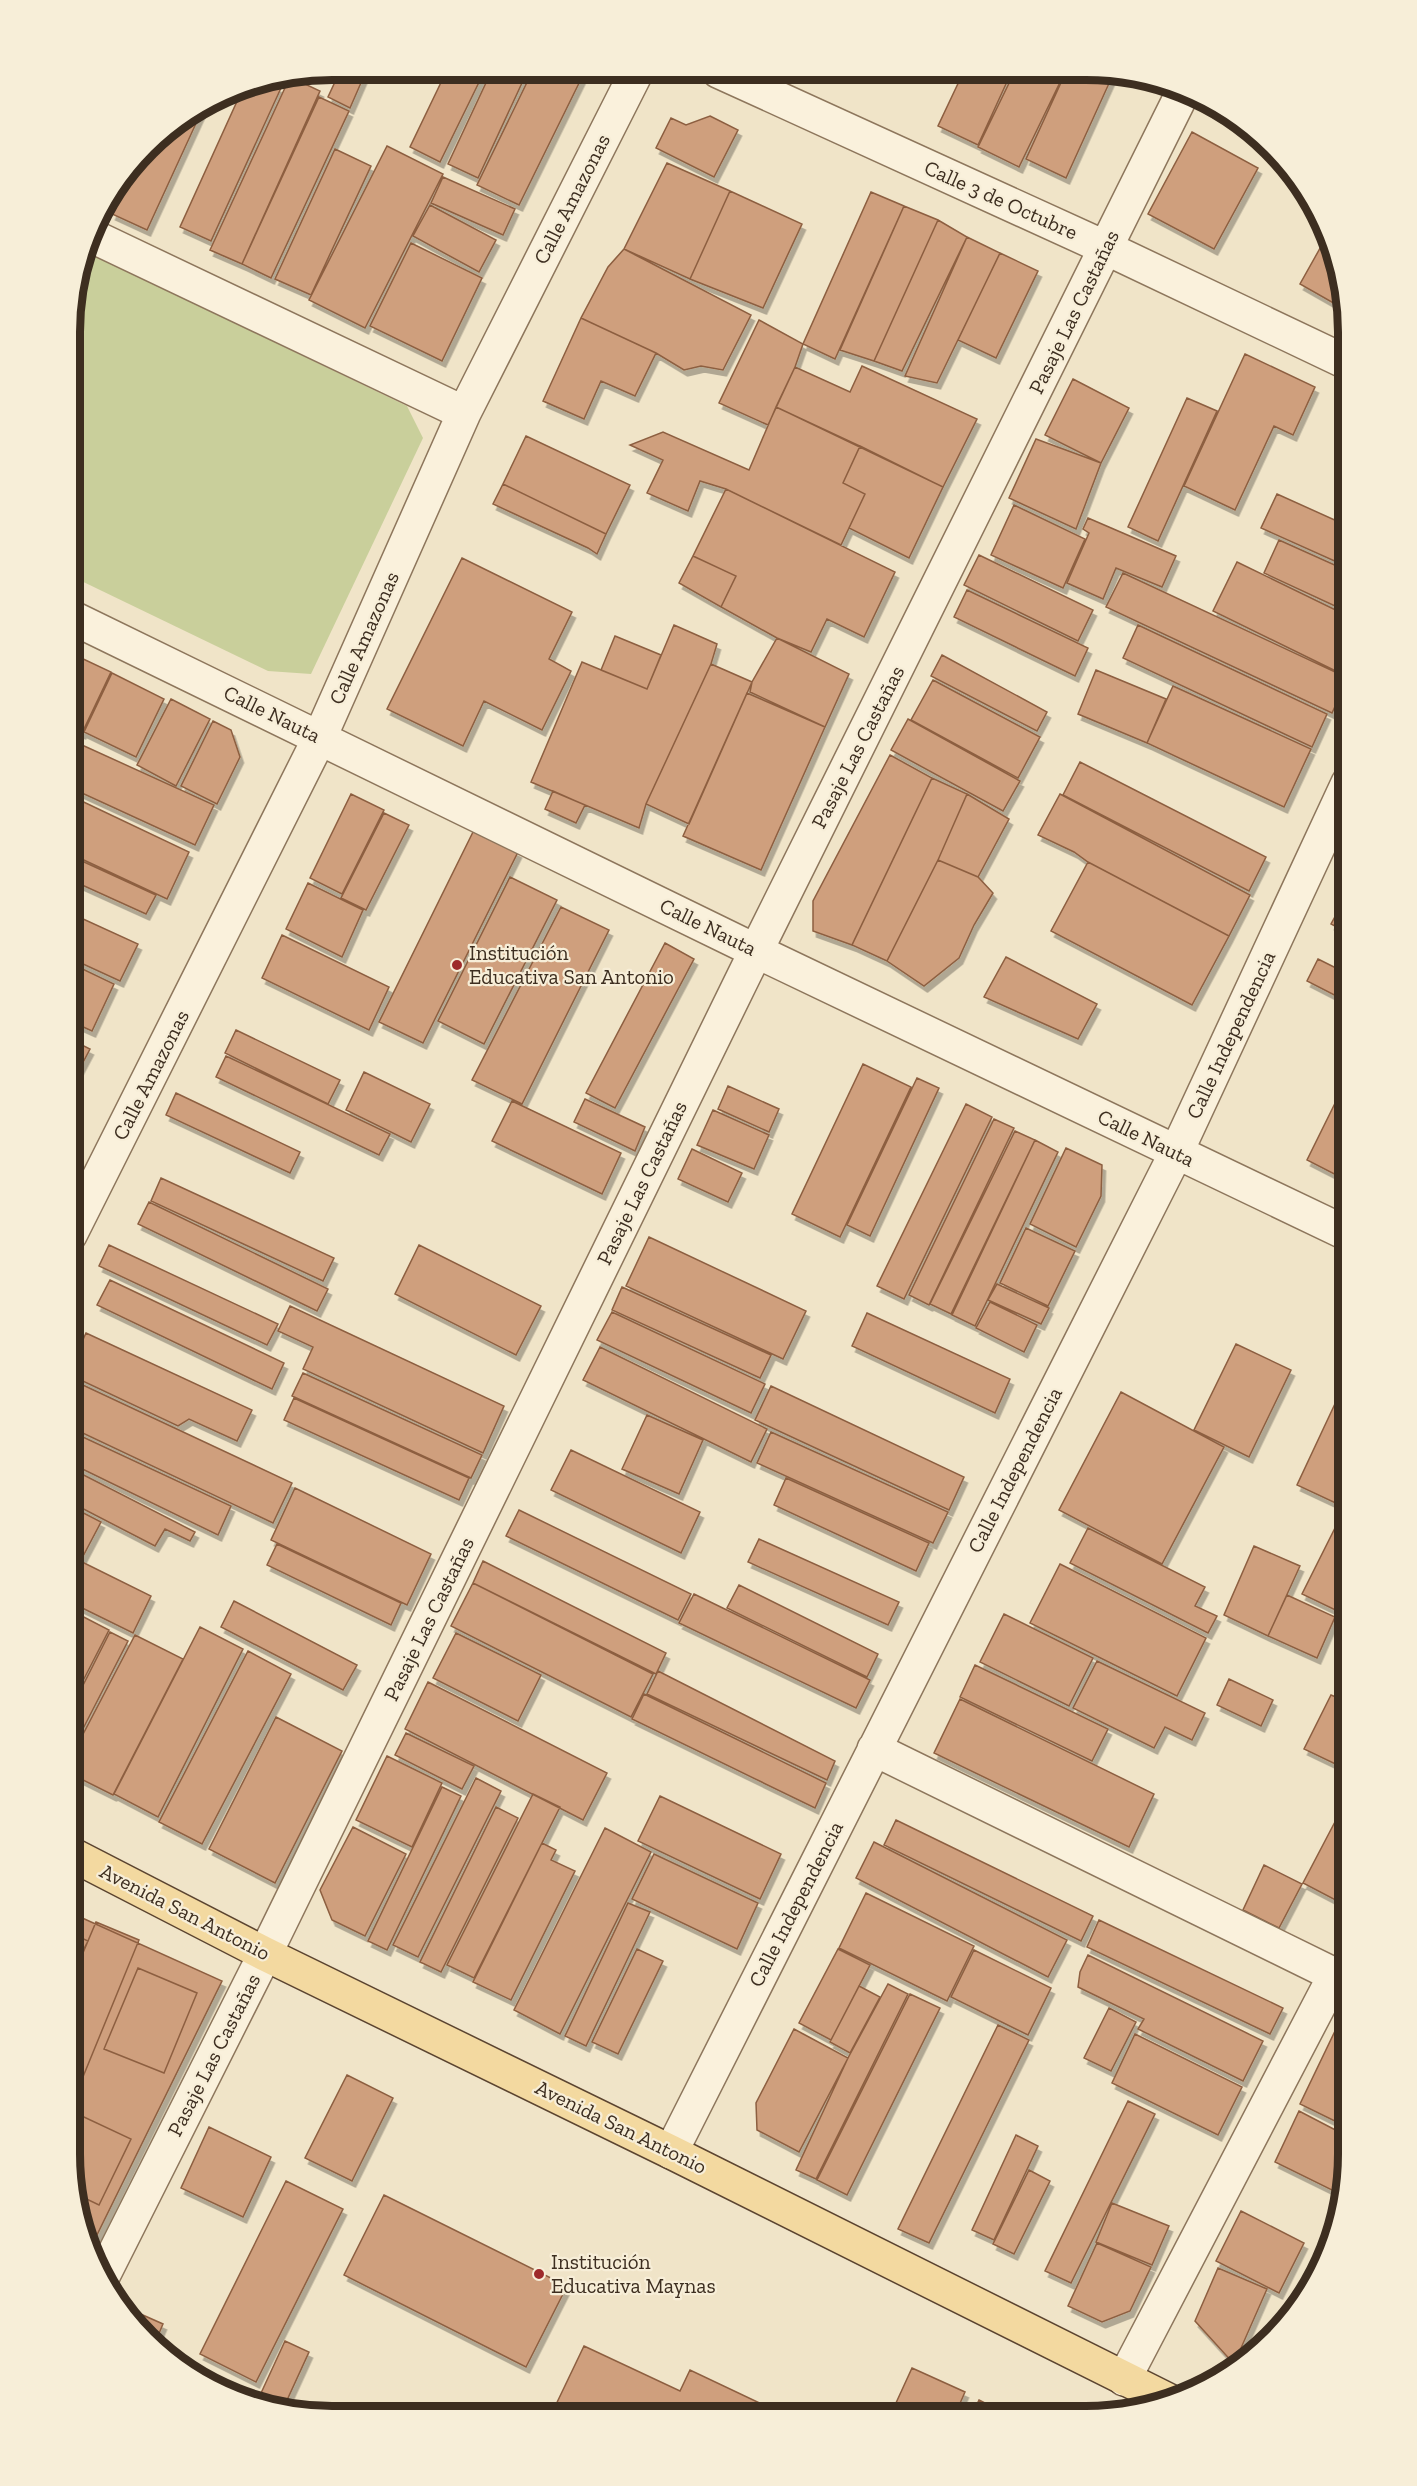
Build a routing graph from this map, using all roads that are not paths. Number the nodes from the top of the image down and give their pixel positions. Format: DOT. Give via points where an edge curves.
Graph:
graph roads {
  1 [pos="632,80"];
  2 [pos="738,80"];
  3 [pos="1180,98"];
  4 [pos="98,239"];
  5 [pos="1107,248"];
  6 [pos="1338,358"];
  7 [pos="464,413"];
  8 [pos="80,621"];
  9 [pos="320,737"];
  10 [pos="1338,805"];
  11 [pos="756,951"];
  12 [pos="1176,1153"];
  13 [pos="80,1215"];
  14 [pos="1338,1229"];
  15 [pos="874,1749"];
  16 [pos="80,1859"];
  17 [pos="265,1954"];
  18 [pos="1338,1977"];
  19 [pos="1338,1984"];
  20 [pos="671,2152"];
  21 [pos="107,2269"];
  22 [pos="1124,2379"];
  23 [pos="1159,2396"];
  1 -- 7 [label="street, Calle Amazonas"];
  2 -- 5 [label="street, Calle 3 de Octubre"];
  3 -- 5 [label="street, Pasaje Las Castañas"];
  4 -- 7 [label="street"];
  5 -- 6 [label="street, Calle 3 de Octubre"];
  5 -- 11 [label="street, Pasaje Las Castañas"];
  7 -- 9 [label="street, Calle Amazonas"];
  8 -- 9 [label="street, Calle Nauta"];
  9 -- 11 [label="street, Calle Nauta"];
  9 -- 13 [label="street, Calle Amazonas"];
  10 -- 12 [label="street, Calle Independencia"];
  11 -- 12 [label="street, Calle Nauta"];
  11 -- 17 [label="street, Pasaje Las Castañas"];
  12 -- 14 [label="street, Calle Nauta"];
  12 -- 15 [label="street, Calle Independencia"];
  15 -- 18 [label="street"];
  15 -- 20 [label="street, Calle Independencia"];
  16 -- 17 [label="main road, Avenida San Antonio"];
  17 -- 20 [label="main road, Avenida San Antonio"];
  17 -- 21 [label="street, Pasaje Las Castañas"];
  19 -- 22 [label="street"];
  20 -- 22 [label="main road, Avenida San Antonio"];
  22 -- 23 [label="main road, Avenida San Antonio"];
}
